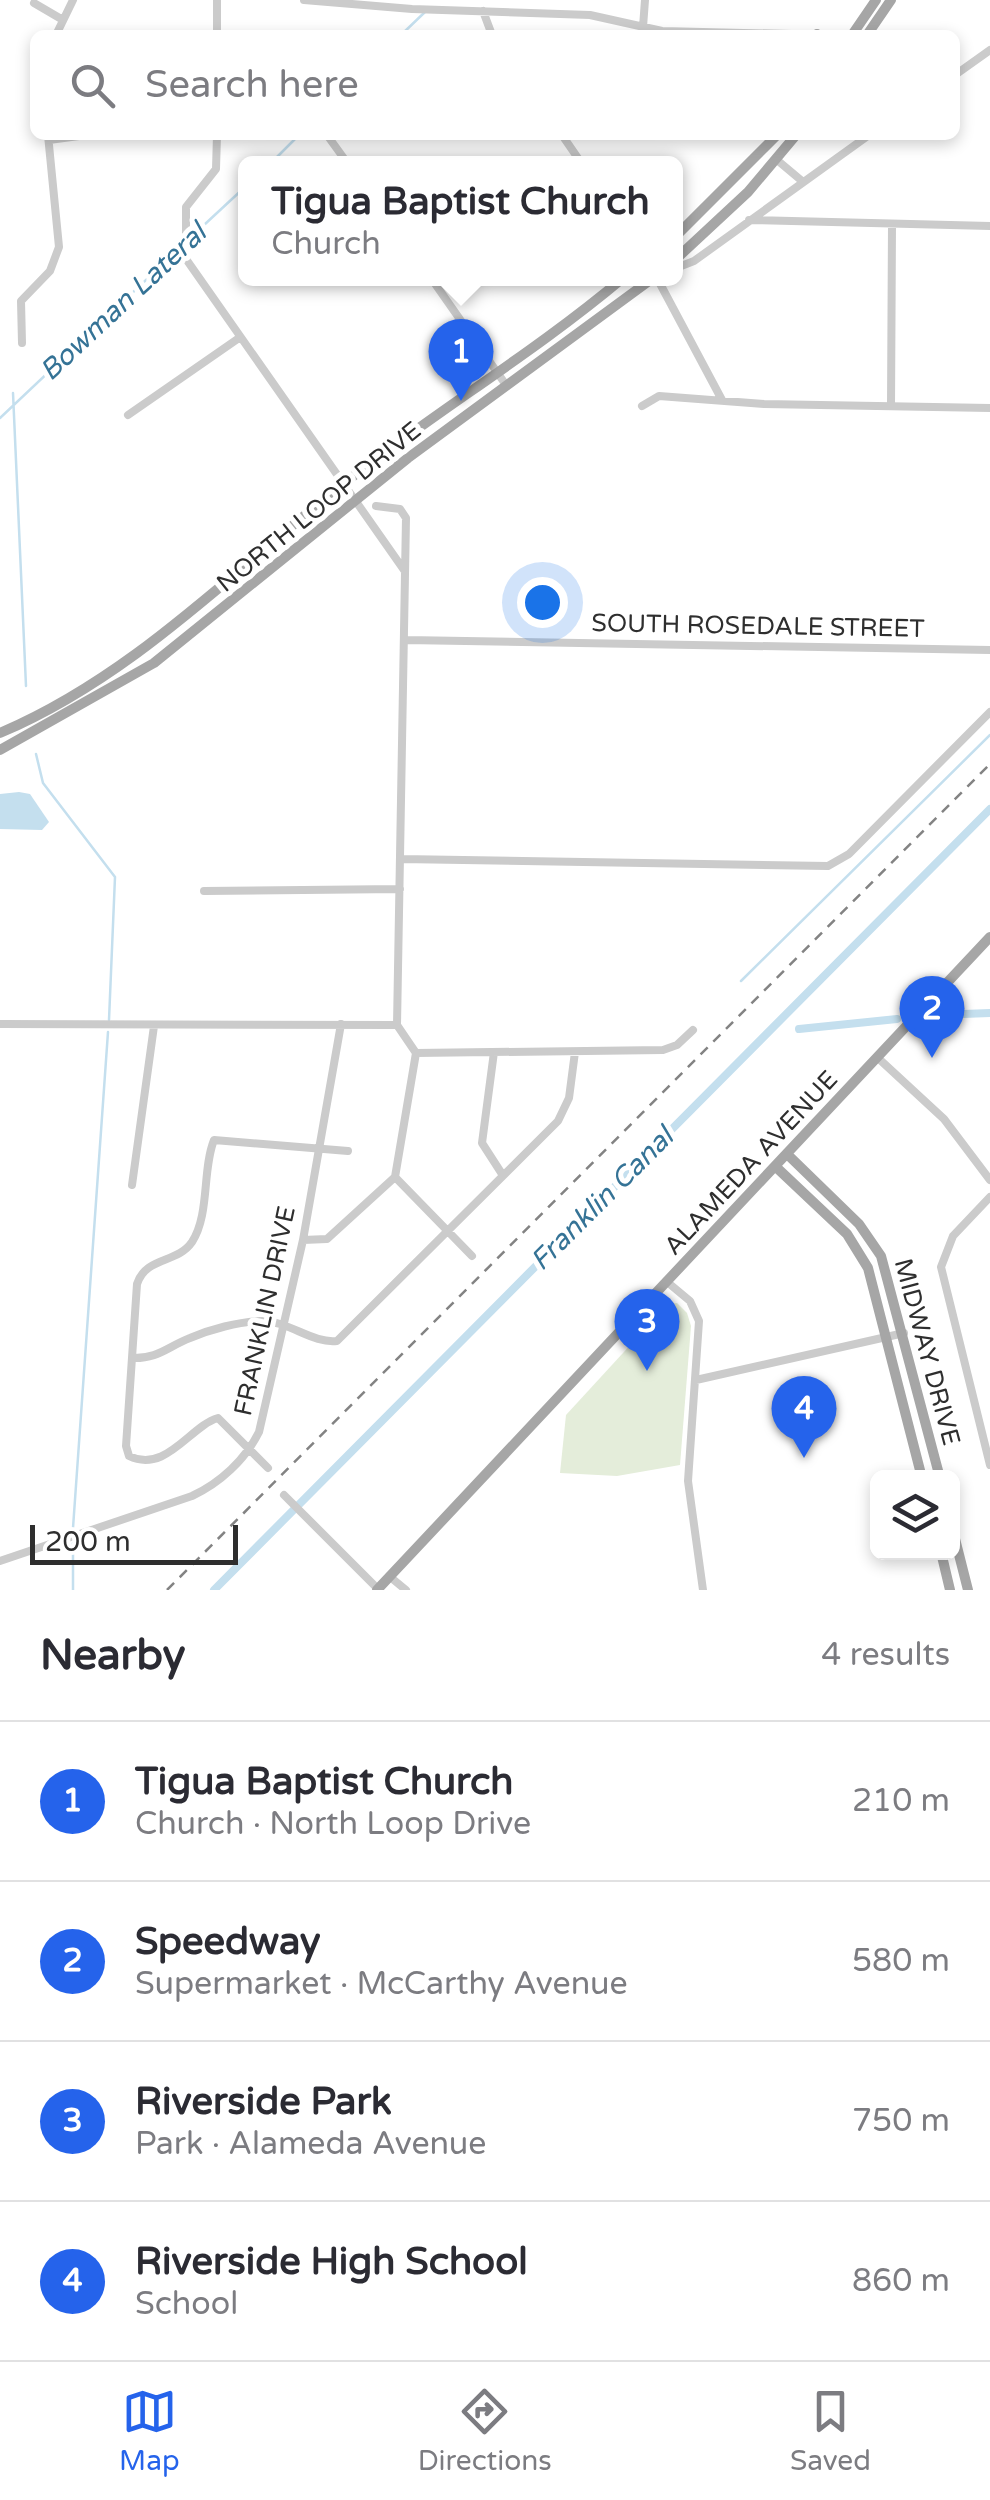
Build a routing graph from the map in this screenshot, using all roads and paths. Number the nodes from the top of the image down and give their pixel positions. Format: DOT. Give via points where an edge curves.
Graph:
graph roads {
  1 [pos="74,0"];
  2 [pos="217,0"];
  3 [pos="304,0"];
  4 [pos="645,0"];
  5 [pos="876,0"];
  6 [pos="891,0"];
  7 [pos="34,3"];
  8 [pos="388,4"];
  9 [pos="484,11"];
  10 [pos="63,20"];
  11 [pos="643,28"];
  12 [pos="58,30"];
  13 [pos="217,30"];
  14 [pos="490,30"];
  15 [pos="693,30"];
  16 [pos="855,30"];
  17 [pos="870,30"];
  18 [pos="990,50"];
  19 [pos="960,71"];
  20 [pos="49,140"];
  21 [pos="217,140"];
  22 [pos="772,140"];
  23 [pos="792,140"];
  24 [pos="861,140"];
  25 [pos="776,160"];
  26 [pos="802,182"];
  27 [pos="749,220"];
  28 [pos="892,224"];
  29 [pos="990,226"];
  30 [pos="683,229"];
  31 [pos="683,252"];
  32 [pos="683,265"];
  33 [pos="437,286"];
  34 [pos="612,286"];
  35 [pos="644,286"];
  36 [pos="659,286"];
  37 [pos="239,338"];
  38 [pos="22,343"];
  39 [pos="496,371"];
  40 [pos="506,386"];
  41 [pos="722,400"];
  42 [pos="642,406"];
  43 [pos="891,406"];
  44 [pos="990,408"];
  45 [pos="128,415"];
  46 [pos="342,485"];
  47 [pos="354,501"];
  48 [pos="376,506"];
  49 [pos="406,574"];
  50 [pos="406,640"];
  51 [pos="990,650"];
  52 [pos="104,676"];
  53 [pos="112,691"];
  54 [pos="990,712"];
  55 [pos="0,733"];
  56 [pos="0,750"];
  57 [pos="401,859"];
  58 [pos="400,889"];
  59 [pos="204,891"];
  60 [pos="990,937"];
  61 [pos="0,1024"];
  62 [pos="340,1024"];
  63 [pos="397,1024"];
  64 [pos="154,1026"];
  65 [pos="693,1030"];
  66 [pos="494,1052"];
  67 [pos="575,1052"];
  68 [pos="416,1053"];
  69 [pos="878,1058"];
  70 [pos="348,1151"];
  71 [pos="319,1152"];
  72 [pos="787,1154"];
  73 [pos="776,1167"];
  74 [pos="502,1174"];
  75 [pos="395,1177"];
  76 [pos="990,1180"];
  77 [pos="132,1185"];
  78 [pos="990,1197"];
  79 [pos="447,1231"];
  80 [pos="302,1240"];
  81 [pos="472,1256"];
  82 [pos="666,1282"];
  83 [pos="282,1323"];
  84 [pos="904,1333"];
  85 [pos="887,1338"];
  86 [pos="132,1358"];
  87 [pos="696,1380"];
  88 [pos="250,1450"];
  89 [pos="990,1465"];
  90 [pos="268,1468"];
  91 [pos="920,1470"];
  92 [pos="938,1470"];
  93 [pos="287,1498"];
  94 [pos="960,1558"];
  95 [pos="943,1560"];
  96 [pos="0,1562"];
  97 [pos="389,1576"];
  98 [pos="377,1589"];
  99 [pos="406,1590"];
  100 [pos="703,1590"];
  101 [pos="950,1590"];
  102 [pos="968,1590"];
  1 -- 10 [label="street"];
  2 -- 13 [label="street"];
  3 -- 8 [label="street"];
  4 -- 11 [label="street"];
  5 -- 16 [label="main road"];
  6 -- 17 [label="main road"];
  7 -- 10 [label="street"];
  8 -- 9 [label="street"];
  9 -- 11 [label="street" via="605,17"];
  9 -- 14 [label="street"];
  10 -- 12 [label="street"];
  11 -- 15 [label="street"];
  18 -- 19 [label="street"];
  20 -- 38 [label="street" via="59,247 50,271 21,301"];
  21 -- 37 [label="street" via="216,169 190,198 184,250"];
  22 -- 30 [label="main road"];
  23 -- 25 [label="main road"];
  24 -- 26 [label="street"];
  25 -- 26 [label="street"];
  25 -- 31 [label="main road"];
  26 -- 27 [label="street"];
  27 -- 28 [label="street"];
  27 -- 32 [label="street"];
  28 -- 29 [label="street"];
  28 -- 43 [label="street"];
  33 -- 39 [label="street"];
  34 -- 39 [label="main road, NORTH LOOP DRIVE"];
  35 -- 40 [label="main road, NORTH LOOP DRIVE"];
  36 -- 41 [label="street"];
  37 -- 45 [label="street"];
  37 -- 46 [label="street"];
  39 -- 40 [label="street"];
  39 -- 46 [label="main road, NORTH LOOP DRIVE"];
  40 -- 47 [label="main road, NORTH LOOP DRIVE"];
  41 -- 42 [label="street" via="656,396"];
  41 -- 43 [label="street"];
  43 -- 44 [label="street"];
  46 -- 47 [label="street"];
  46 -- 52 [label="main road, NORTH LOOP DRIVE" via="151,645"];
  47 -- 49 [label="street"];
  47 -- 53 [label="main road, NORTH LOOP DRIVE"];
  48 -- 49 [label="street" via="405,515"];
  49 -- 50 [label="street"];
  50 -- 51 [label="street, SOUTH ROSEDALE STREET"];
  50 -- 57 [label="street"];
  52 -- 53 [label="main road"];
  52 -- 55 [label="main road, NORTH LOOP DRIVE"];
  53 -- 56 [label="main road, NORTH LOOP DRIVE"];
  54 -- 57 [label="street" via="848,854 828,866"];
  57 -- 58 [label="street"];
  58 -- 59 [label="street"];
  58 -- 63 [label="street"];
  60 -- 69 [label="main road, ALAMEDA AVENUE"];
  61 -- 64 [label="street"];
  62 -- 63 [label="street"];
  62 -- 64 [label="street"];
  62 -- 71 [label="street, FRANKLIN DRIVE"];
  63 -- 68 [label="street"];
  64 -- 77 [label="street"];
  65 -- 67 [label="street" via="663,1050"];
  66 -- 67 [label="street"];
  66 -- 68 [label="street"];
  66 -- 74 [label="street" via="482,1143"];
  67 -- 74 [label="street" via="562,1116"];
  68 -- 75 [label="street"];
  69 -- 72 [label="main road, ALAMEDA AVENUE"];
  69 -- 76 [label="street" via="944,1120"];
  70 -- 71 [label="street"];
  71 -- 80 [label="street, FRANKLIN DRIVE"];
  71 -- 86 [label="street" via="214,1140 193,1240 148,1266 138,1280"];
  72 -- 73 [label="main road, ALAMEDA AVENUE"];
  72 -- 84 [label="main road, MIDWAY DRIVE" via="871,1240 888,1272"];
  73 -- 82 [label="main road, ALAMEDA AVENUE"];
  73 -- 85 [label="main road, MIDWAY DRIVE" via="854,1245 868,1268"];
  74 -- 79 [label="street"];
  75 -- 79 [label="street"];
  75 -- 80 [label="street" via="326,1239"];
  78 -- 89 [label="street" via="953,1236 941,1267"];
  79 -- 81 [label="street"];
  79 -- 83 [label="street" via="336,1340"];
  80 -- 83 [label="street, FRANKLIN DRIVE"];
  82 -- 87 [label="street" via="698,1313"];
  82 -- 97 [label="main road, ALAMEDA AVENUE"];
  83 -- 86 [label="street" via="250,1322 191,1337 157,1357"];
  83 -- 88 [label="street, FRANKLIN DRIVE"];
  84 -- 85 [label="street"];
  84 -- 92 [label="main road, MIDWAY DRIVE"];
  85 -- 87 [label="street"];
  85 -- 91 [label="main road, MIDWAY DRIVE"];
  86 -- 88 [label="street" via="129,1456 143,1460 180,1447 214,1418 229,1424"];
  87 -- 100 [label="street" via="689,1491"];
  88 -- 90 [label="street"];
  88 -- 96 [label="street, FRANKLIN DRIVE" via="192,1496"];
  93 -- 98 [label="street"];
  94 -- 102 [label="main road"];
  95 -- 101 [label="main road"];
  97 -- 98 [label="main road, ALAMEDA AVENUE"];
  97 -- 99 [label="street"];
}
